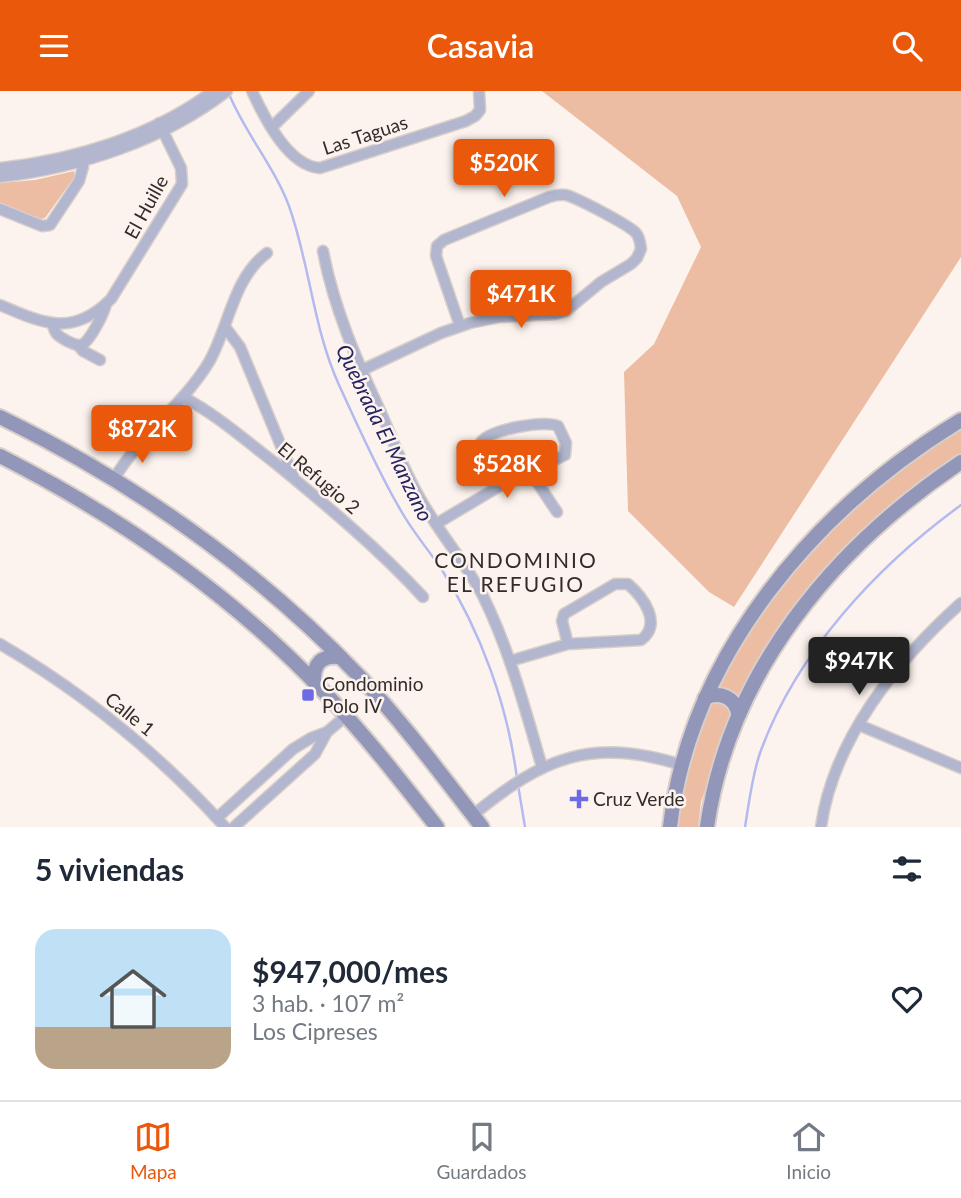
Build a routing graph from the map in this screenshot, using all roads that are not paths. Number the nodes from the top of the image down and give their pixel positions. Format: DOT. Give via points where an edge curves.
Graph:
graph roads {
  1 [pos="252,91"];
  2 [pos="309,91"];
  3 [pos="479,91"];
  4 [pos="221,92"];
  5 [pos="161,127"];
  6 [pos="272,127"];
  7 [pos="80,157"];
  8 [pos="0,168"];
  9 [pos="0,177"];
  10 [pos="0,209"];
  11 [pos="323,251"];
  12 [pos="267,253"];
  13 [pos="107,304"];
  14 [pos="0,305"];
  15 [pos="53,325"];
  16 [pos="460,326"];
  17 [pos="225,327"];
  18 [pos="78,345"];
  19 [pos="100,360"];
  20 [pos="362,370"];
  21 [pos="183,397"];
  22 [pos="0,417"];
  23 [pos="961,420"];
  24 [pos="0,456"];
  25 [pos="961,462"];
  26 [pos="531,473"];
  27 [pos="114,479"];
  28 [pos="294,479"];
  29 [pos="498,487"];
  30 [pos="557,512"];
  31 [pos="436,524"];
  32 [pos="423,597"];
  33 [pos="961,603"];
  34 [pos="0,644"];
  35 [pos="568,644"];
  36 [pos="340,657"];
  37 [pos="510,661"];
  38 [pos="314,682"];
  39 [pos="705,698"];
  40 [pos="738,713"];
  41 [pos="346,716"];
  42 [pos="859,725"];
  43 [pos="327,732"];
  44 [pos="682,765"];
  45 [pos="542,767"];
  46 [pos="961,768"];
  47 [pos="216,818"];
  48 [pos="477,821"];
  49 [pos="225,827"];
  50 [pos="234,827"];
  51 [pos="437,827"];
  52 [pos="670,827"];
  53 [pos="707,827"];
  54 [pos="821,827"];
  1 -- 6 [label="street, Las Taguas"];
  2 -- 6 [label="street"];
  3 -- 6 [label="street, Las Taguas" via="480,110 466,121 320,168 297,160"];
  4 -- 5 [label="street"];
  5 -- 7 [label="street"];
  5 -- 13 [label="street, El Huille" via="181,168 182,184"];
  7 -- 8 [label="street"];
  7 -- 9 [label="street" via="44,170"];
  7 -- 10 [label="street" via="79,181 50,225"];
  11 -- 20 [label="street" via="340,318"];
  12 -- 17 [label="street" via="245,279"];
  13 -- 15 [label="street, El Huille" via="82,320"];
  13 -- 18 [label="street, El Huille" via="87,340"];
  14 -- 15 [label="street"];
  15 -- 18 [label="street" via="59,337"];
  16 -- 16 [label="street" via="566,310 634,261 640,249 638,237 620,222 560,194 444,240 437,246 436,256"];
  16 -- 20 [label="street"];
  17 -- 21 [label="street" via="207,366"];
  17 -- 28 [label="street" via="240,347"];
  18 -- 19 [label="street"];
  20 -- 31 [label="street" via="411,481"];
  21 -- 27 [label="street"];
  21 -- 28 [label="street, El Refugio 2"];
  22 -- 27 [label="street"];
  23 -- 39 [label="street" via="883,475 805,549 741,633"];
  24 -- 38 [label="street" via="83,502 177,563 244,616"];
  25 -- 40 [label="street" via="889,517 832,572 773,650"];
  26 -- 29 [label="street"];
  26 -- 29 [label="street" via="565,455 566,443 558,426 549,423 502,430 480,443 480,457"];
  26 -- 30 [label="street"];
  27 -- 36 [label="street" via="251,575"];
  28 -- 32 [label="street, El Refugio 2"];
  29 -- 31 [label="street"];
  31 -- 37 [label="street" via="482,595"];
  33 -- 42 [label="street" via="914,651"];
  34 -- 47 [label="street, Calle 1" via="116,724"];
  35 -- 35 [label="street" via="641,641 650,629 647,606 628,584 615,584 564,614"];
  35 -- 37 [label="street"];
  36 -- 38 [label="street" via="319,661"];
  36 -- 48 [label="street"];
  37 -- 45 [label="street"];
  38 -- 41 [label="street"];
  39 -- 40 [label="street" via="715,694 727,697"];
  39 -- 44 [label="street"];
  40 -- 53 [label="street" via="718,772"];
  41 -- 43 [label="street"];
  41 -- 51 [label="street"];
  42 -- 46 [label="street"];
  42 -- 54 [label="street" via="835,773"];
  43 -- 47 [label="street" via="299,745"];
  43 -- 50 [label="street" via="311,757"];
  44 -- 45 [label="street" via="615,752 571,757"];
  44 -- 52 [label="street"];
  45 -- 48 [label="street" via="511,785"];
  47 -- 49 [label="street, Calle 1"];
}
